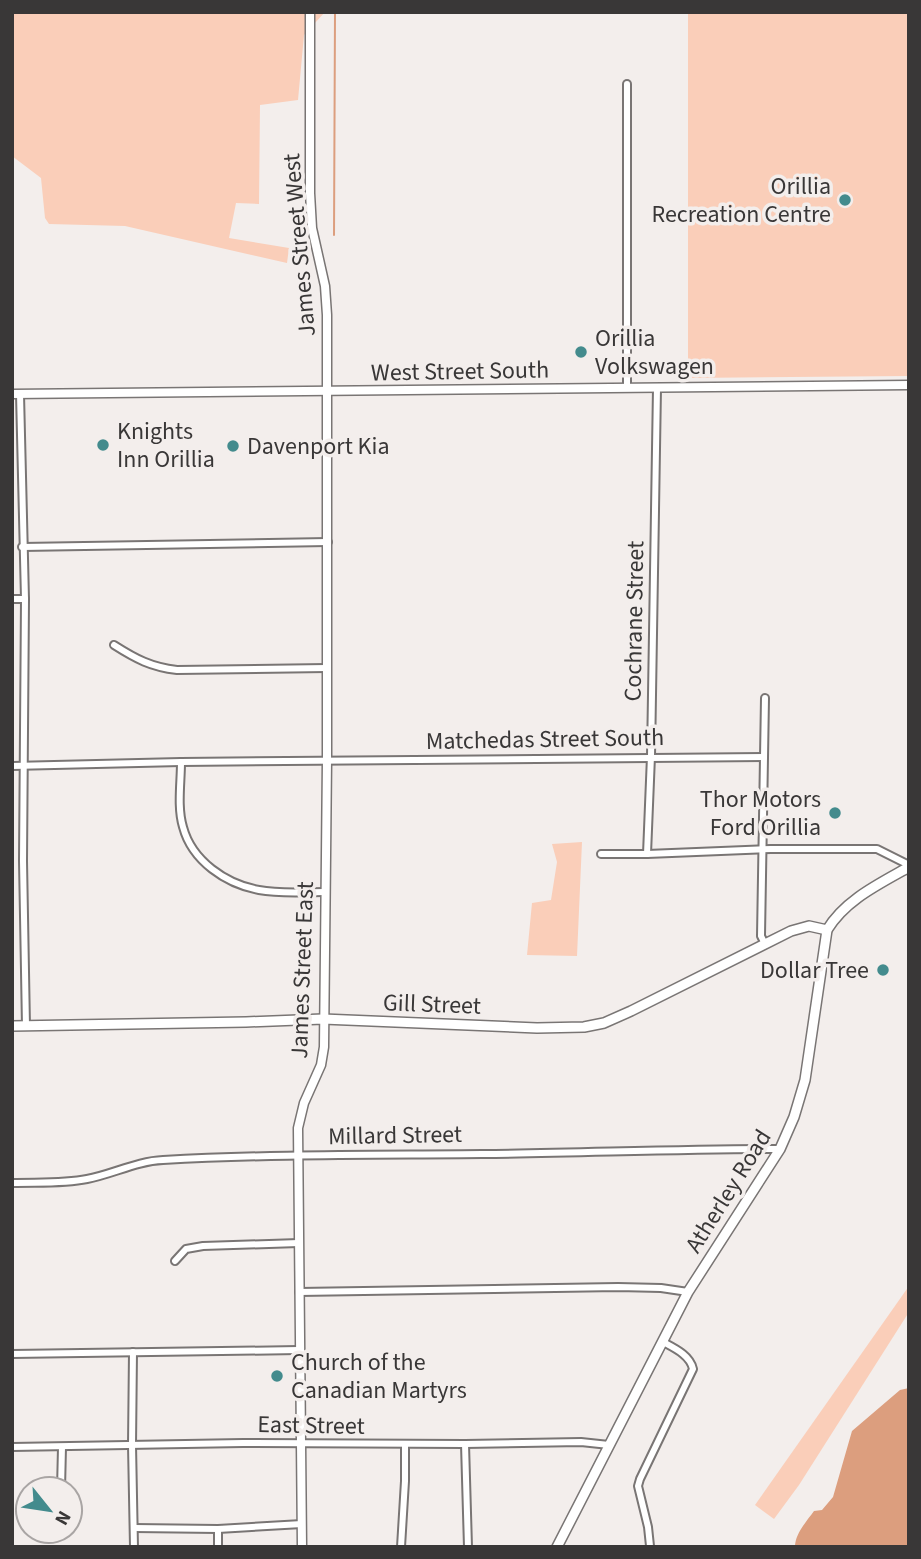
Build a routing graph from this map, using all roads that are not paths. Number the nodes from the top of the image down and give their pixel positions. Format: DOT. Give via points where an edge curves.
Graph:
graph roads {
  1 [pos="310,12"];
  2 [pos="627,84"];
  3 [pos="909,385"];
  4 [pos="627,388"];
  5 [pos="657,388"];
  6 [pos="327,391"];
  7 [pos="16,394"];
  8 [pos="328,542"];
  9 [pos="22,547"];
  10 [pos="25,598"];
  11 [pos="12,599"];
  12 [pos="114,645"];
  13 [pos="327,668"];
  14 [pos="765,698"];
  15 [pos="651,757"];
  16 [pos="764,757"];
  17 [pos="327,760"];
  18 [pos="181,762"];
  19 [pos="24,765"];
  20 [pos="12,766"];
  21 [pos="762,849"];
  22 [pos="601,854"];
  23 [pos="647,854"];
  24 [pos="909,866"];
  25 [pos="324,892"];
  26 [pos="827,930"];
  27 [pos="765,944"];
  28 [pos="323,1019"];
  29 [pos="12,1026"];
  30 [pos="26,1026"];
  31 [pos="780,1149"];
  32 [pos="298,1156"];
  33 [pos="12,1183"];
  34 [pos="299,1243"];
  35 [pos="175,1261"];
  36 [pos="299,1292"];
  37 [pos="688,1292"];
  38 [pos="663,1342"];
  39 [pos="299,1350"];
  40 [pos="133,1352"];
  41 [pos="12,1354"];
  42 [pos="405,1444"];
  43 [pos="465,1444"];
  44 [pos="132,1445"];
  45 [pos="301,1445"];
  46 [pos="609,1445"];
  47 [pos="12,1447"];
  48 [pos="62,1447"];
  49 [pos="61,1475"];
  50 [pos="302,1524"];
  51 [pos="134,1528"];
  52 [pos="218,1529"];
  53 [pos="650,1546"];
  54 [pos="135,1547"];
  55 [pos="218,1547"];
  56 [pos="302,1547"];
  57 [pos="401,1547"];
  58 [pos="468,1547"];
  59 [pos="557,1547"];
  1 -- 6 [label="street, James Street West" via="310,193 312,228 327,300"];
  2 -- 4 [label="street"];
  3 -- 5 [label="street, West Street South"];
  4 -- 5 [label="street, West Street South"];
  4 -- 6 [label="street, West Street South"];
  5 -- 15 [label="street, Cochrane Street"];
  6 -- 7 [label="street, West Street South"];
  6 -- 8 [label="street, James Street East"];
  7 -- 9 [label="street"];
  8 -- 9 [label="street"];
  8 -- 13 [label="street, James Street East"];
  9 -- 10 [label="street"];
  10 -- 11 [label="street"];
  10 -- 19 [label="street"];
  12 -- 13 [label="street" via="159,668 177,670"];
  13 -- 17 [label="street, James Street East"];
  14 -- 16 [label="street"];
  15 -- 16 [label="street, Matchedas Street South"];
  15 -- 17 [label="street, Matchedas Street South"];
  15 -- 23 [label="street, Cochrane Street"];
  16 -- 21 [label="street"];
  17 -- 18 [label="street, Matchedas Street South"];
  17 -- 25 [label="street, James Street East"];
  18 -- 19 [label="street, Matchedas Street South"];
  18 -- 25 [label="street" via="182,826 191,848 206,865 248,888"];
  19 -- 20 [label="street, Matchedas Street South"];
  19 -- 30 [label="street"];
  21 -- 23 [label="street"];
  21 -- 24 [label="street" via="877,849"];
  21 -- 27 [label="street" via="761,936"];
  22 -- 23 [label="street"];
  24 -- 26 [label="main road" via="854,900"];
  25 -- 28 [label="street, James Street East"];
  26 -- 27 [label="main road, Gill Street" via="805,927"];
  26 -- 31 [label="main road, Atherley Road" via="804,1088"];
  27 -- 28 [label="main road, Gill Street" via="631,1011 584,1027"];
  28 -- 30 [label="main road, Gill Street"];
  28 -- 32 [label="street, James Street East" via="321,1065 300,1115"];
  29 -- 30 [label="main road, Gill Street"];
  31 -- 32 [label="street, Millard Street"];
  31 -- 37 [label="main road, Atherley Road"];
  32 -- 33 [label="street, Millard Street" via="160,1160 83,1180"];
  32 -- 34 [label="street, James Street East"];
  34 -- 35 [label="street" via="204,1246 186,1249"];
  34 -- 36 [label="street, James Street East"];
  36 -- 37 [label="street" via="618,1287"];
  36 -- 39 [label="street, James Street East"];
  37 -- 38 [label="main road, Atherley Road"];
  38 -- 46 [label="main road, Atherley Road"];
  38 -- 53 [label="street" via="684,1355 693,1369 638,1486"];
  39 -- 40 [label="street"];
  39 -- 45 [label="street, James Street East"];
  40 -- 41 [label="street"];
  40 -- 44 [label="street"];
  42 -- 43 [label="street, East Street"];
  42 -- 45 [label="street, East Street"];
  42 -- 57 [label="street"];
  43 -- 46 [label="street, East Street"];
  43 -- 58 [label="street"];
  44 -- 45 [label="street, East Street"];
  44 -- 48 [label="street, East Street"];
  44 -- 51 [label="street"];
  45 -- 50 [label="street, James Street East"];
  46 -- 59 [label="main road, Atherley Road"];
  47 -- 48 [label="street, East Street"];
  48 -- 49 [label="street"];
  50 -- 52 [label="street"];
  50 -- 56 [label="street, James Street East"];
  51 -- 52 [label="street"];
  51 -- 54 [label="street"];
  52 -- 55 [label="street"];
}
